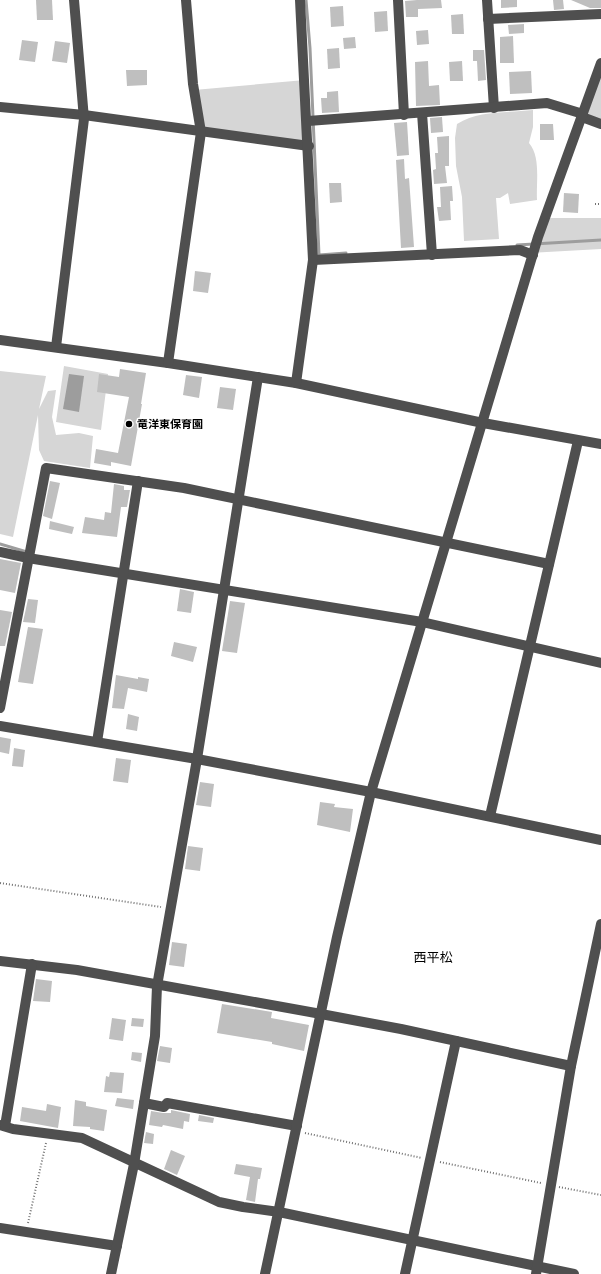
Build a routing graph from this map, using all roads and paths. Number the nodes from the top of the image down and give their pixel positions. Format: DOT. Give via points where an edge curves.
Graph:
graph roads {
  1 [pos="74,0"];
  2 [pos="186,0"];
  3 [pos="300,0"];
  4 [pos="398,0"];
  5 [pos="487,0"];
  6 [pos="601,14"];
  7 [pos="488,19"];
  8 [pos="601,63"];
  9 [pos="0,107"];
  10 [pos="494,108"];
  11 [pos="422,113"];
  12 [pos="84,115"];
  13 [pos="404,115"];
  14 [pos="582,115"];
  15 [pos="308,121"];
  16 [pos="601,124"];
  17 [pos="201,132"];
  18 [pos="309,146"];
  19 [pos="595,204"];
  20 [pos="601,204"];
  21 [pos="432,255"];
  22 [pos="533,255"];
  23 [pos="313,260"];
  24 [pos="0,340"];
  25 [pos="56,347"];
  26 [pos="168,363"];
  27 [pos="258,377"];
  28 [pos="296,383"];
  29 [pos="483,423"];
  30 [pos="578,441"];
  31 [pos="601,444"];
  32 [pos="138,481"];
  33 [pos="239,500"];
  34 [pos="445,543"];
  35 [pos="0,552"];
  36 [pos="28,558"];
  37 [pos="549,564"];
  38 [pos="124,573"];
  39 [pos="224,589"];
  40 [pos="422,622"];
  41 [pos="530,646"];
  42 [pos="601,663"];
  43 [pos="0,708"];
  44 [pos="0,726"];
  45 [pos="97,742"];
  46 [pos="197,759"];
  47 [pos="371,792"];
  48 [pos="490,816"];
  49 [pos="601,840"];
  50 [pos="0,884"];
  51 [pos="170,908"];
  52 [pos="601,924"];
  53 [pos="0,960"];
  54 [pos="32,964"];
  55 [pos="157,986"];
  56 [pos="321,1014"];
  57 [pos="456,1041"];
  58 [pos="571,1066"];
  59 [pos="144,1103"];
  60 [pos="3,1126"];
  61 [pos="297,1128"];
  62 [pos="48,1134"];
  63 [pos="430,1160"];
  64 [pos="134,1164"];
  65 [pos="551,1185"];
  66 [pos="601,1195"];
  67 [pos="278,1212"];
  68 [pos="0,1228"];
  69 [pos="26,1232"];
  70 [pos="413,1240"];
  71 [pos="117,1246"];
  72 [pos="537,1270"];
  73 [pos="111,1274"];
  74 [pos="265,1274"];
  75 [pos="405,1274"];
  76 [pos="574,1274"];
  1 -- 12 [label="street"];
  2 -- 17 [label="street" via="193,84"];
  3 -- 15 [label="street"];
  4 -- 13 [label="street"];
  5 -- 7 [label="street"];
  6 -- 7 [label="street"];
  7 -- 10 [label="street"];
  8 -- 14 [label="street"];
  9 -- 12 [label="street"];
  10 -- 11 [label="street"];
  10 -- 14 [label="street" via="547,103"];
  11 -- 13 [label="street"];
  11 -- 21 [label="street"];
  12 -- 17 [label="street"];
  12 -- 25 [label="street"];
  13 -- 15 [label="street"];
  14 -- 16 [label="street"];
  14 -- 22 [label="street"];
  15 -- 18 [label="street"];
  17 -- 18 [label="street"];
  17 -- 26 [label="street"];
  18 -- 23 [label="street"];
  19 -- 20 [label="path"];
  21 -- 22 [label="street" via="520,250"];
  21 -- 23 [label="street"];
  22 -- 29 [label="street"];
  23 -- 28 [label="street"];
  24 -- 25 [label="street"];
  25 -- 26 [label="street"];
  26 -- 27 [label="street"];
  27 -- 28 [label="street"];
  27 -- 33 [label="street"];
  28 -- 29 [label="street"];
  29 -- 30 [label="street"];
  29 -- 34 [label="street"];
  30 -- 31 [label="street"];
  30 -- 37 [label="street"];
  32 -- 33 [label="street"];
  32 -- 36 [label="street" via="46,468"];
  32 -- 38 [label="street"];
  33 -- 34 [label="street"];
  33 -- 39 [label="street"];
  34 -- 37 [label="street"];
  34 -- 40 [label="street"];
  35 -- 36 [label="street"];
  36 -- 38 [label="street"];
  36 -- 43 [label="street"];
  37 -- 41 [label="street"];
  38 -- 39 [label="street"];
  38 -- 45 [label="street"];
  39 -- 40 [label="street"];
  39 -- 46 [label="street"];
  40 -- 41 [label="street"];
  40 -- 47 [label="street"];
  41 -- 42 [label="street"];
  41 -- 48 [label="street"];
  44 -- 45 [label="street"];
  45 -- 46 [label="street"];
  46 -- 47 [label="street"];
  46 -- 51 [label="street"];
  47 -- 48 [label="street"];
  47 -- 56 [label="street"];
  48 -- 49 [label="street"];
  50 -- 51 [label="path"];
  51 -- 55 [label="street"];
  52 -- 58 [label="street"];
  53 -- 54 [label="street"];
  54 -- 55 [label="street"];
  54 -- 60 [label="street"];
  55 -- 56 [label="street"];
  55 -- 59 [label="street" via="155,1036"];
  56 -- 57 [label="street"];
  56 -- 61 [label="street"];
  57 -- 58 [label="street"];
  57 -- 63 [label="street"];
  58 -- 65 [label="street"];
  59 -- 61 [label="street" via="164,1107 167,1103"];
  59 -- 64 [label="street"];
  60 -- 62 [label="street"];
  61 -- 63 [label="path"];
  61 -- 67 [label="street"];
  62 -- 64 [label="street" via="82,1138"];
  62 -- 69 [label="path"];
  63 -- 65 [label="path"];
  63 -- 70 [label="street"];
  64 -- 67 [label="street" via="219,1202"];
  64 -- 71 [label="street"];
  65 -- 66 [label="path"];
  65 -- 72 [label="street"];
  67 -- 70 [label="street"];
  67 -- 74 [label="street"];
  68 -- 69 [label="street"];
  69 -- 71 [label="street"];
  70 -- 72 [label="street"];
  70 -- 75 [label="street"];
  71 -- 73 [label="street"];
  72 -- 76 [label="street"];
}
